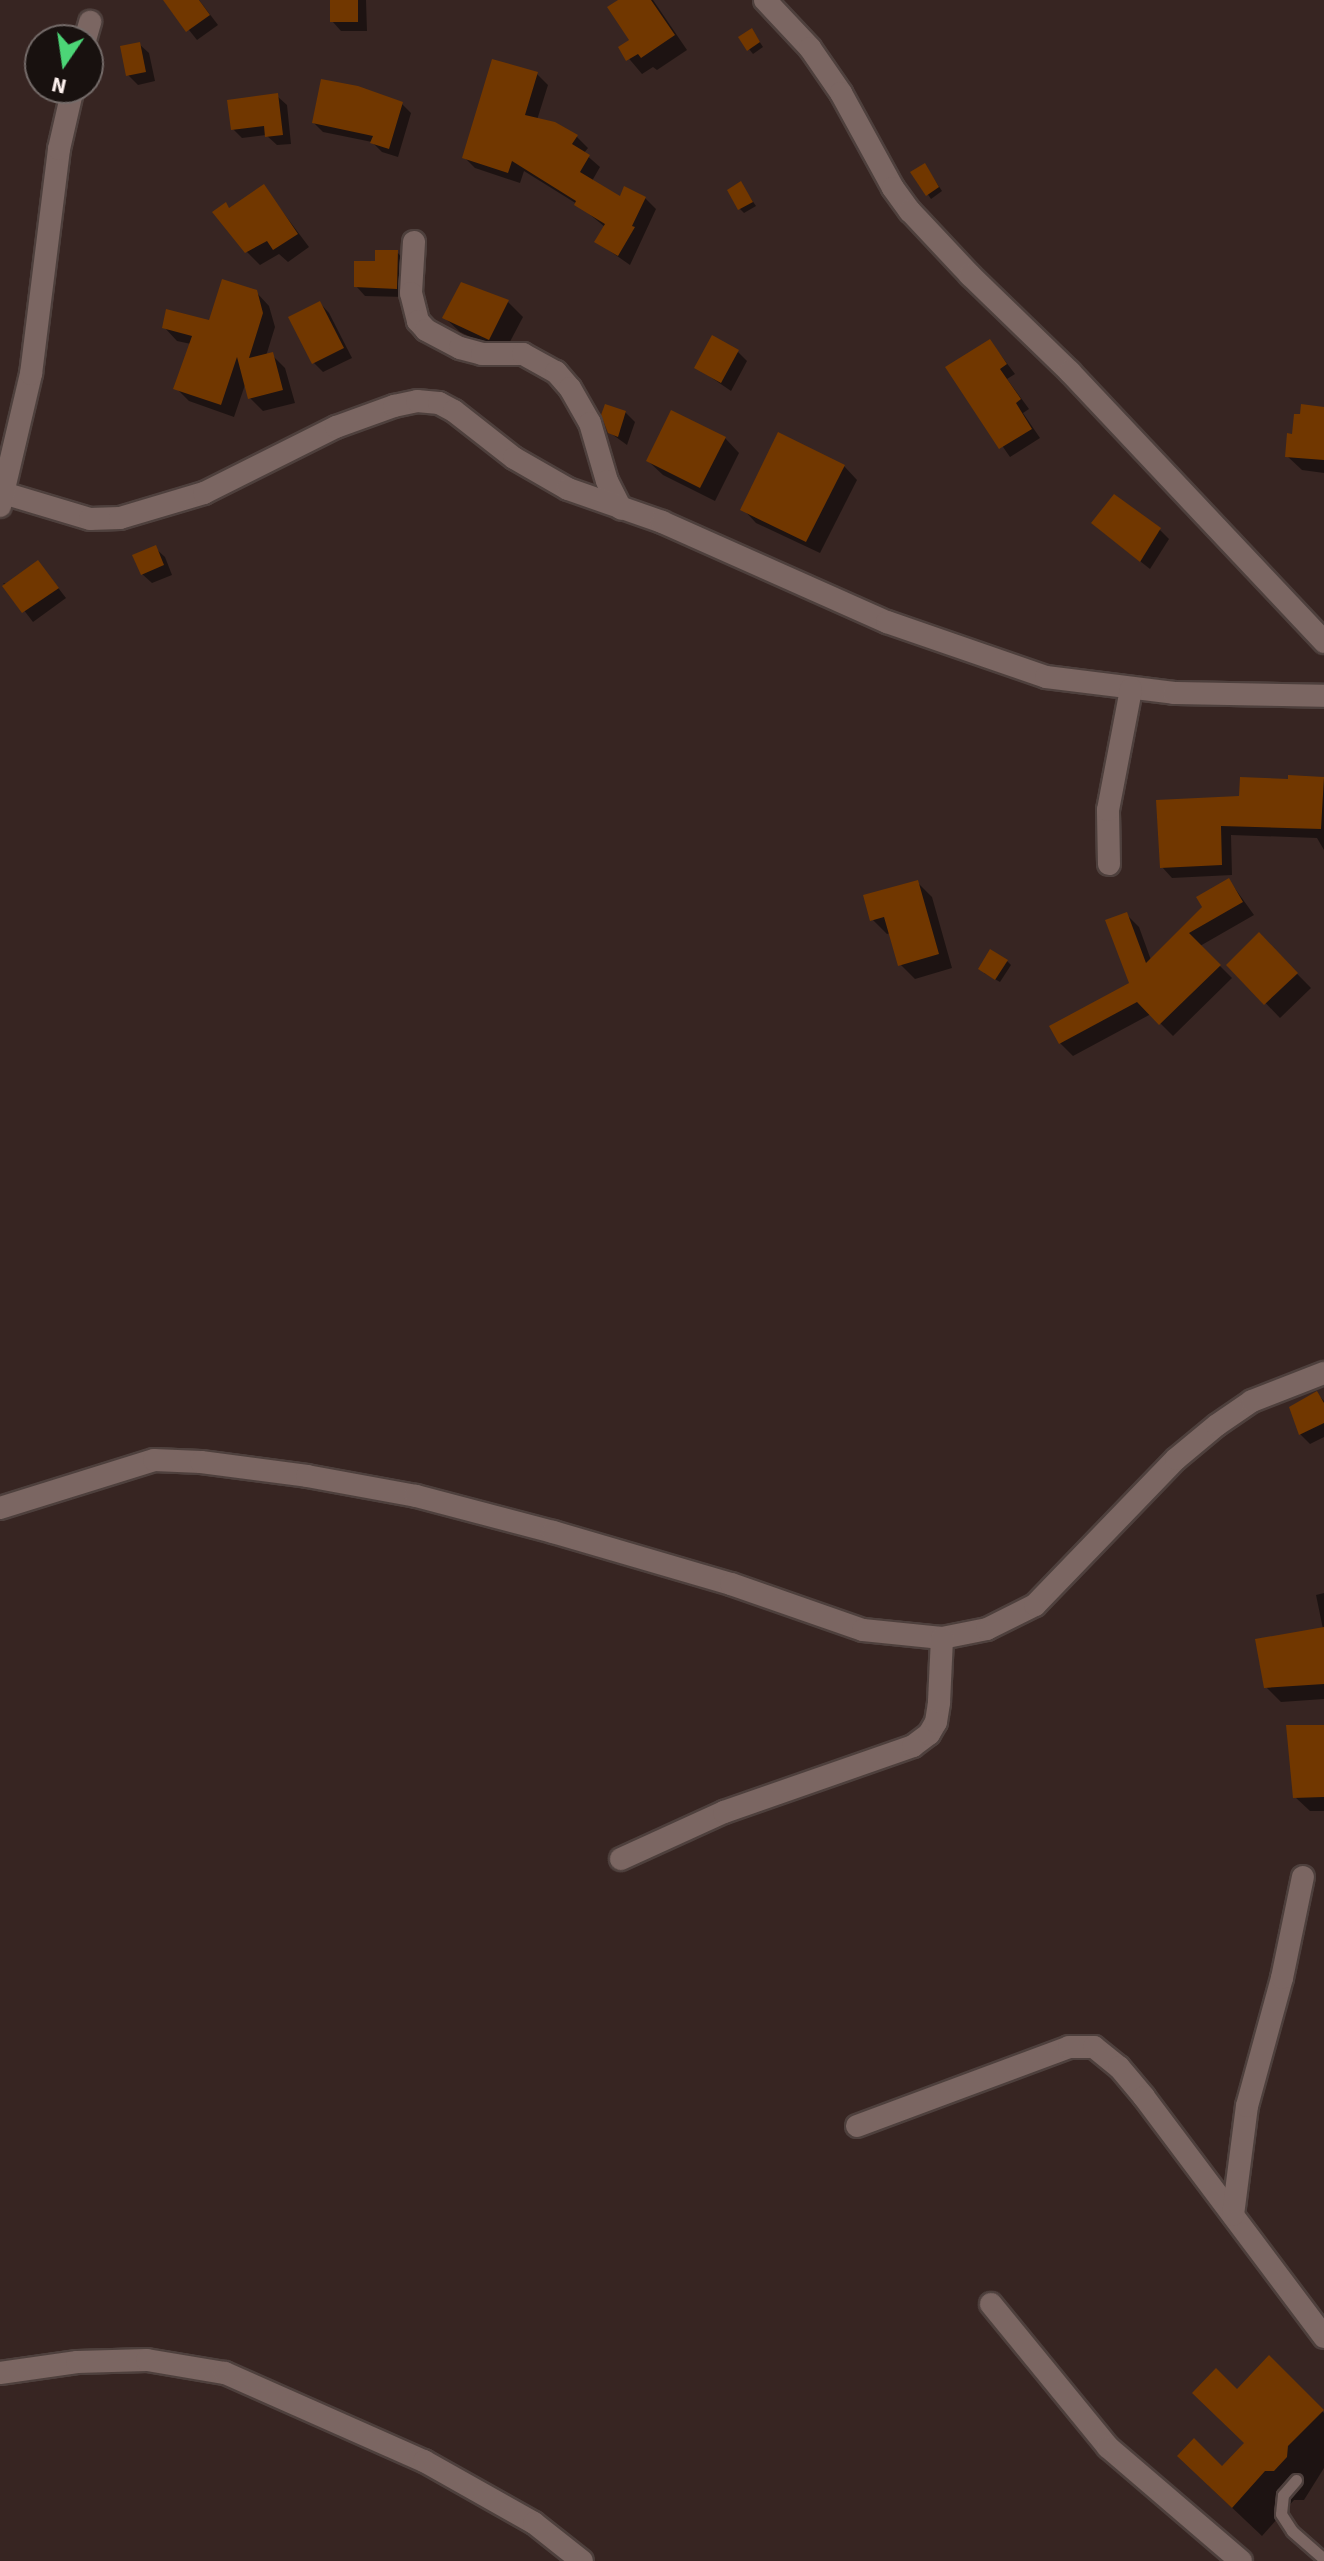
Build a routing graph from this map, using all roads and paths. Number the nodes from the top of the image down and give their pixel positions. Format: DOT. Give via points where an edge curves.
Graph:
graph roads {
  1 [pos="765,0"];
  2 [pos="69,104"];
  3 [pos="414,242"];
  4 [pos="2,498"];
  5 [pos="621,509"];
  6 [pos="1324,642"];
  7 [pos="1131,689"];
  8 [pos="1324,696"];
  9 [pos="1109,864"];
  10 [pos="1324,1373"];
  11 [pos="0,1508"];
  12 [pos="942,1638"];
  13 [pos="621,1859"];
  14 [pos="1303,1877"];
  15 [pos="857,2126"];
  16 [pos="1233,2215"];
  17 [pos="991,2304"];
  18 [pos="1324,2337"];
  19 [pos="0,2373"];
  20 [pos="1296,2480"];
  21 [pos="1324,2559"];
  22 [pos="582,2561"];
  23 [pos="1241,2561"];
  1 -- 6 [label="street" via="810,48 841,93 910,211"];
  2 -- 4 [label="street" via="31,374"];
  3 -- 5 [label="street" via="411,293 418,321 460,348 523,354 556,372 590,423"];
  4 -- 5 [label="street" via="90,519 120,518 204,493 336,427 417,401 439,403 545,478"];
  5 -- 7 [label="street" via="944,643 1046,677"];
  7 -- 8 [label="street"];
  7 -- 9 [label="street" via="1108,810"];
  10 -- 12 [label="street" via="1235,1411 1176,1459 1035,1605 987,1629"];
  11 -- 12 [label="street" via="154,1460 292,1474 416,1496 538,1528 731,1584 863,1630"];
  12 -- 13 [label="street" via="939,1702 929,1734 913,1746 724,1812"];
  14 -- 16 [label="street" via="1247,2106"];
  15 -- 16 [label="street" via="1069,2047 1094,2047 1119,2067"];
  16 -- 18 [label="street"];
  17 -- 23 [label="street" via="1108,2447"];
  19 -- 22 [label="street" via="77,2362 147,2360 225,2373 424,2461 534,2523"];
  20 -- 21 [label="lane" via="1283,2495 1281,2514"];
}
